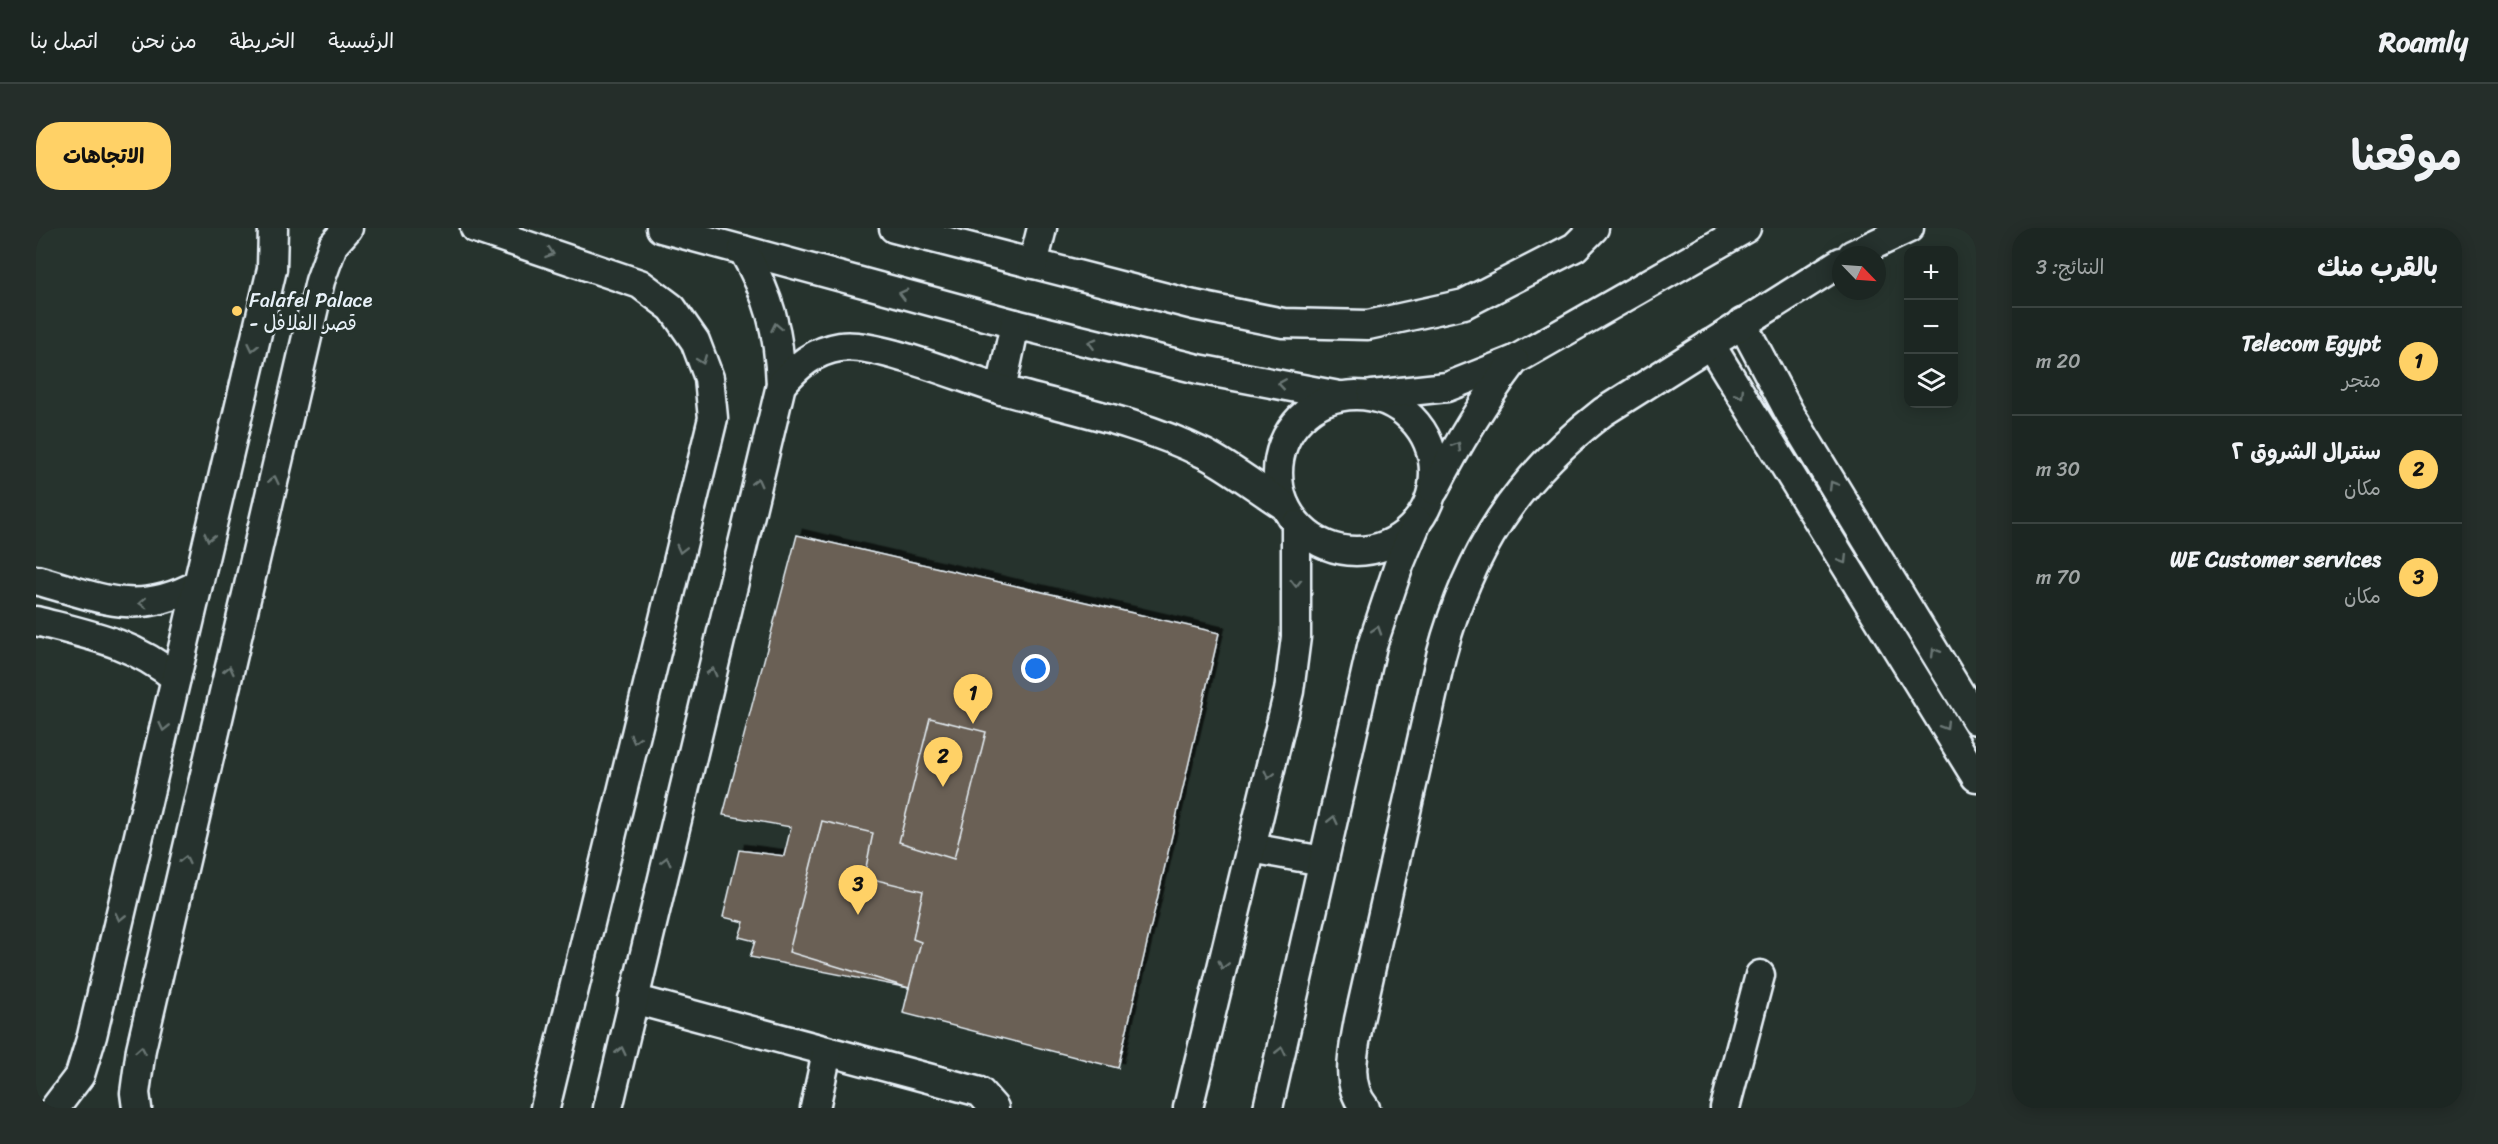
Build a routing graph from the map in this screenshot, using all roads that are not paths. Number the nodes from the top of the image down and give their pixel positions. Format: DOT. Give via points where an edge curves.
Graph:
graph roads {
  1 [pos="273,228"];
  2 [pos="348,228"];
  3 [pos="475,228"];
  4 [pos="661,228"];
  5 [pos="894,228"];
  6 [pos="1042,228"];
  7 [pos="1594,228"];
  8 [pos="1746,228"];
  9 [pos="1909,228"];
  10 [pos="1871,246"];
  11 [pos="742,250"];
  12 [pos="1033,264"];
  13 [pos="1832,268"];
  14 [pos="1742,323"];
  15 [pos="1015,324"];
  16 [pos="1710,344"];
  17 [pos="1515,360"];
  18 [pos="781,385"];
  19 [pos="1001,390"];
  20 [pos="1367,395"];
  21 [pos="1339,396"];
  22 [pos="1423,510"];
  23 [pos="1290,515"];
  24 [pos="36,580"];
  25 [pos="197,585"];
  26 [pos="36,621"];
  27 [pos="176,678"];
  28 [pos="1976,720"];
  29 [pos="1976,777"];
  30 [pos="1251,848"];
  31 [pos="1323,861"];
  32 [pos="1760,975"];
  33 [pos="633,999"];
  34 [pos="827,1052"];
  35 [pos="55,1108"];
  36 [pos="137,1108"];
  37 [pos="545,1108"];
  38 [pos="608,1108"];
  39 [pos="814,1108"];
  40 [pos="994,1108"];
  41 [pos="1188,1108"];
  42 [pos="1268,1108"];
  43 [pos="1365,1108"];
  44 [pos="1725,1108"];
  1 -- 25 [label="street, one-way" via="272,269"];
  36 -- 2 [label="street, one-way" via="135,1093 141,1049 320,280 333,245"];
  3 -- 37 [label="street, one-way" via="640,284 664,302 695,341 709,378 713,418"];
  4 -- 11 [label="street"];
  5 -- 12 [label="street"];
  6 -- 12 [label="street"];
  7 -- 12 [label="street" via="1575,247 1464,304 1368,325 1283,323"];
  8 -- 17 [label="street"];
  9 -- 10 [label="street"];
  15 -- 11 [label="street, one-way"];
  18 -- 11 [label="street, one-way" via="780,349 773,314"];
  13 -- 14 [label="street"];
  14 -- 16 [label="street"];
  28 -- 14 [label="street, one-way" via="1789,412"];
  15 -- 19 [label="street"];
  21 -- 15 [label="street, one-way" via="1198,369"];
  16 -- 29 [label="street, one-way"];
  16 -- 43 [label="street" via="1604,412 1546,460 1499,519 1464,585 1441,656 1359,1020 1353,1084"];
  17 -- 20 [label="street" via="1448,387"];
  22 -- 17 [label="street, one-way" via="1452,454"];
  18 -- 19 [label="street" via="797,366 818,353 866,347"];
  33 -- 18 [label="street, one-way"];
  19 -- 23 [label="street" via="1125,423 1206,455"];
  20 -- 21 [label="street"];
  20 -- 22 [label="street" via="1394,404 1415,421 1429,444 1434,471"];
  21 -- 23 [label="street" via="1314,406 1293,426 1280,451 1277,479"];
  22 -- 23 [label="street" via="1396,540 1370,550 1352,551 1317,542"];
  31 -- 22 [label="street, one-way" via="1372,646 1399,565"];
  23 -- 30 [label="street, one-way" via="1296,637 1289,691"];
  25 -- 24 [label="street, one-way" via="175,597 126,604"];
  25 -- 27 [label="street"];
  26 -- 27 [label="street" via="114,641 157,663"];
  27 -- 35 [label="street, one-way" via="92,1036 80,1075"];
  30 -- 31 [label="street"];
  30 -- 41 [label="street, one-way"];
  42 -- 31 [label="street, one-way"];
  32 -- 44 [label="street"];
  33 -- 34 [label="street"];
  38 -- 33 [label="street, one-way"];
  34 -- 39 [label="street"];
  34 -- 40 [label="street" via="980,1092"];
}
